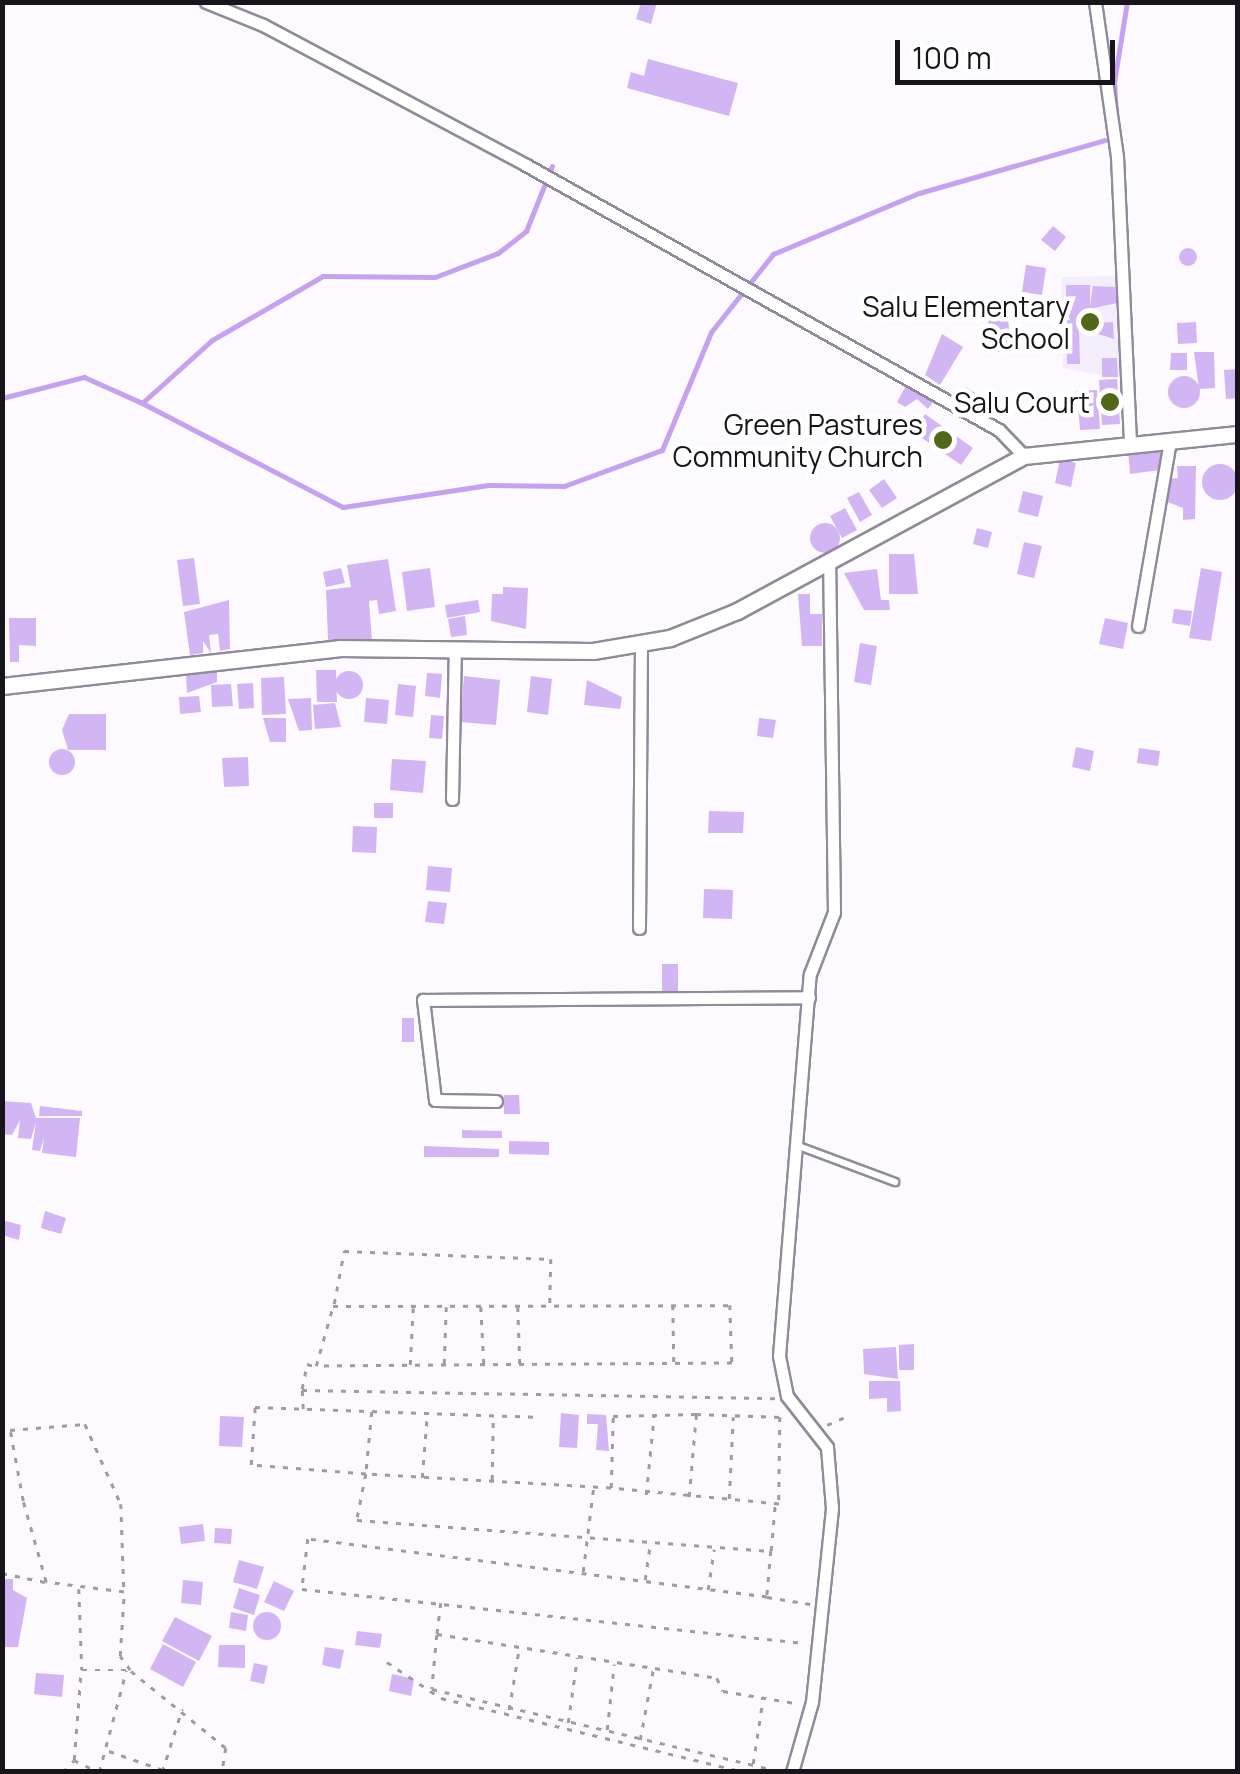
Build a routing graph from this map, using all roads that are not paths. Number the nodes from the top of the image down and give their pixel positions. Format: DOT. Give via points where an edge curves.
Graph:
graph roads {
  1 [pos="206,2"];
  2 [pos="1096,2"];
  3 [pos="1238,434"];
  4 [pos="1170,440"];
  5 [pos="1130,442"];
  6 [pos="1024,456"];
  7 [pos="829,560"];
  8 [pos="1138,626"];
  9 [pos="641,643"];
  10 [pos="456,650"];
  11 [pos="2,686"];
  12 [pos="452,800"];
  13 [pos="639,928"];
  14 [pos="808,997"];
  15 [pos="496,1100"];
  16 [pos="795,1144"];
  17 [pos="896,1182"];
  18 [pos="792,1772"];
  1 -- 6 [label="street" via="264,24 526,164 999,430"];
  2 -- 5 [label="street" via="1118,156"];
  3 -- 4 [label="street"];
  4 -- 5 [label="street"];
  4 -- 8 [label="street"];
  5 -- 6 [label="street"];
  6 -- 7 [label="street"];
  7 -- 9 [label="street" via="736,611"];
  7 -- 14 [label="street" via="834,912"];
  9 -- 10 [label="street"];
  9 -- 13 [label="street"];
  10 -- 11 [label="street" via="340,648"];
  10 -- 12 [label="street"];
  14 -- 15 [label="street" via="423,1000 435,1100"];
  14 -- 16 [label="street"];
  16 -- 17 [label="lane"];
  16 -- 18 [label="street" via="779,1356 786,1396 827,1448 832,1508 812,1702"];
}
